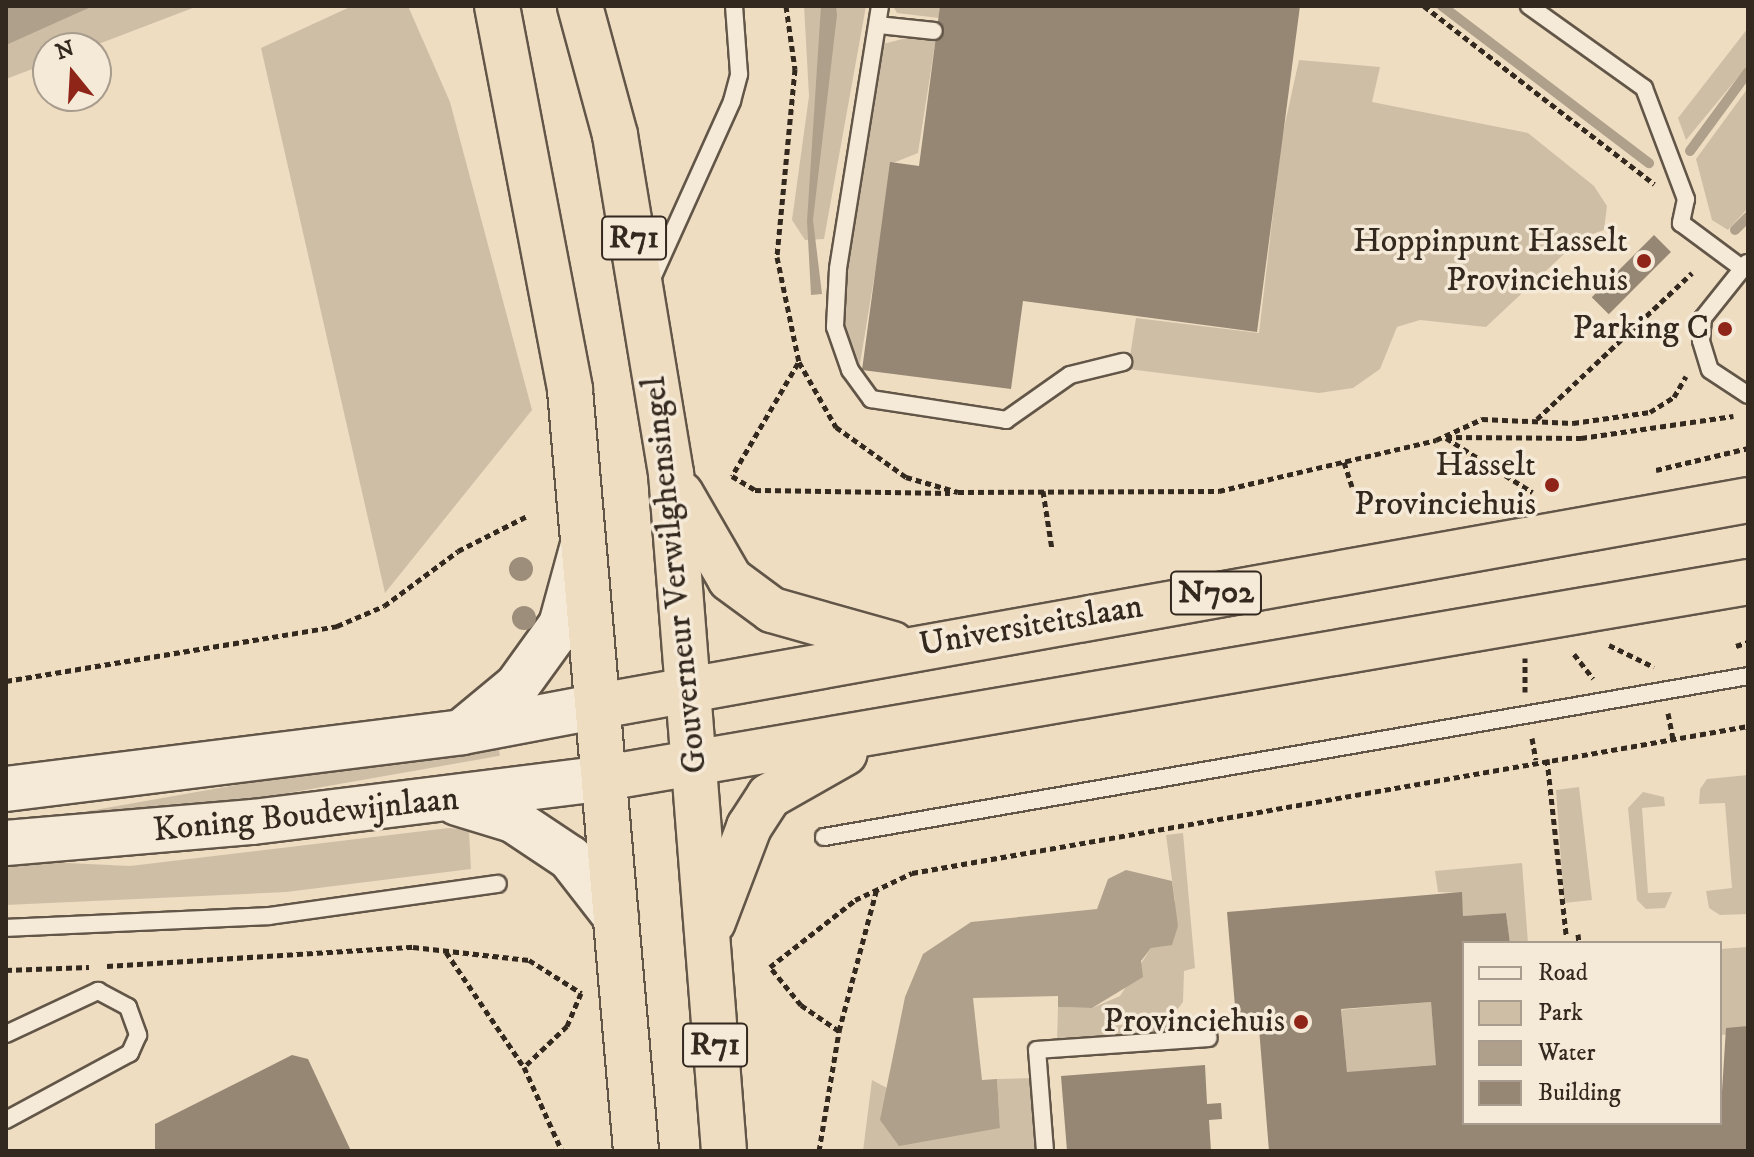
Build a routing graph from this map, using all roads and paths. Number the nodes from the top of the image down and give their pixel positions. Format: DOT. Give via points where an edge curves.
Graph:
graph roads {
  1 [pos="497,6"];
  2 [pos="580,6"];
  3 [pos="734,6"];
  4 [pos="786,6"];
  5 [pos="880,6"];
  6 [pos="1424,6"];
  7 [pos="1529,6"];
  8 [pos="878,25"];
  9 [pos="934,31"];
  10 [pos="1684,208"];
  11 [pos="1745,266"];
  12 [pos="1692,273"];
  13 [pos="645,296"];
  14 [pos="799,362"];
  15 [pos="1123,362"];
  16 [pos="1690,366"];
  17 [pos="1748,395"];
  18 [pos="1748,414"];
  19 [pos="1537,419"];
  20 [pos="1445,437"];
  21 [pos="1748,448"];
  22 [pos="1344,462"];
  23 [pos="1656,470"];
  24 [pos="671,473"];
  25 [pos="1352,487"];
  26 [pos="1043,491"];
  27 [pos="958,492"];
  28 [pos="1532,492"];
  29 [pos="1748,500"];
  30 [pos="527,516"];
  31 [pos="587,531"];
  32 [pos="1052,549"];
  33 [pos="1748,582"];
  34 [pos="1748,642"];
  35 [pos="1606,644"];
  36 [pos="1736,646"];
  37 [pos="910,648"];
  38 [pos="1525,648"];
  39 [pos="1574,654"];
  40 [pos="1658,669"];
  41 [pos="1748,676"];
  42 [pos="1593,678"];
  43 [pos="6,681"];
  44 [pos="688,687"];
  45 [pos="1524,690"];
  46 [pos="599,706"];
  47 [pos="1748,726"];
  48 [pos="897,730"];
  49 [pos="462,732"];
  50 [pos="1547,759"];
  51 [pos="694,762"];
  52 [pos="605,778"];
  53 [pos="6,789"];
  54 [pos="447,800"];
  55 [pos="824,837"];
  56 [pos="6,843"];
  57 [pos="498,884"];
  58 [pos="877,888"];
  59 [pos="616,917"];
  60 [pos="6,928"];
  61 [pos="1578,934"];
  62 [pos="1566,935"];
  63 [pos="706,939"];
  64 [pos="1579,941"];
  65 [pos="445,951"];
  66 [pos="6,970"];
  67 [pos="839,1031"];
  68 [pos="6,1034"];
  69 [pos="1209,1038"];
  70 [pos="524,1067"];
  71 [pos="6,1120"];
  72 [pos="562,1151"];
  73 [pos="636,1151"];
  74 [pos="724,1151"];
  75 [pos="819,1151"];
  76 [pos="1045,1151"];
  1 -- 31 [label="highway, R71" via="547,247"];
  2 -- 13 [label="highway, Gouverneur Verwilghensingel / R71"];
  3 -- 13 [label="lane" via="739,74 732,101"];
  4 -- 14 [label="path" via="795,69 777,257"];
  5 -- 8 [label="lane"];
  6 -- 10 [label="path"];
  7 -- 10 [label="lane" via="1644,88"];
  8 -- 9 [label="lane"];
  8 -- 15 [label="lane" via="838,269 835,327 850,370 871,399 1006,420 1070,375"];
  10 -- 11 [label="lane" via="1681,223"];
  11 -- 17 [label="lane" via="1703,318 1701,341 1710,370"];
  12 -- 19 [label="path"];
  13 -- 24 [label="highway, Gouverneur Verwilghensingel / R71"];
  14 -- 27 [label="path" via="820,408 856,448 906,477"];
  14 -- 27 [label="path" via="732,476 755,490"];
  16 -- 19 [label="path" via="1674,397 1650,412 1573,423"];
  18 -- 20 [label="path" via="1581,438"];
  19 -- 20 [label="path" via="1482,419"];
  20 -- 22 [label="path"];
  20 -- 28 [label="path"];
  21 -- 23 [label="path"];
  22 -- 25 [label="path"];
  22 -- 26 [label="path" via="1190,494"];
  24 -- 37 [label="highway" via="730,579 772,610"];
  24 -- 44 [label="highway, Gouverneur Verwilghensingel / R71"];
  26 -- 27 [label="path"];
  26 -- 32 [label="path"];
  29 -- 37 [label="highway, Universiteitslaan / N702"];
  30 -- 43 [label="path" via="458,551 384,606 337,626"];
  31 -- 46 [label="highway, R71"];
  31 -- 49 [label="main road" via="561,625 517,686"];
  33 -- 48 [label="highway, N702"];
  34 -- 36 [label="path"];
  35 -- 40 [label="path"];
  37 -- 44 [label="highway, Universiteitslaan / N702"];
  38 -- 45 [label="path"];
  39 -- 42 [label="path"];
  41 -- 55 [label="lane"];
  44 -- 46 [label="highway, Universiteitslaan / N702"];
  44 -- 51 [label="highway, Gouverneur Verwilghensingel / R71"];
  46 -- 49 [label="main road, Koning Boudewijnlaan / N702"];
  46 -- 52 [label="highway, R71"];
  47 -- 50 [label="path"];
  48 -- 51 [label="highway, N702"];
  48 -- 63 [label="highway" via="798,774 769,796 749,827"];
  49 -- 53 [label="main road, Koning Boudewijnlaan / N702"];
  50 -- 58 [label="path" via="942,864"];
  50 -- 62 [label="path"];
  51 -- 52 [label="highway, N702"];
  51 -- 63 [label="highway, Gouverneur Verwilghensingel / R71"];
  52 -- 54 [label="main road, Koning Boudewijnlaan / N702"];
  52 -- 59 [label="highway, R71"];
  54 -- 56 [label="main road, Koning Boudewijnlaan / N702"];
  54 -- 59 [label="main road" via="513,820 570,858"];
  57 -- 60 [label="lane" via="269,916"];
  58 -- 67 [label="path"];
  58 -- 67 [label="path" via="770,967 801,1005"];
  59 -- 73 [label="highway, R71"];
  61 -- 64 [label="path"];
  63 -- 74 [label="highway, Gouverneur Verwilghensingel / R71"];
  65 -- 66 [label="path"];
  65 -- 70 [label="path"];
  65 -- 70 [label="path" via="529,960 581,993 567,1026"];
  67 -- 75 [label="path"];
  68 -- 71 [label="lane" via="98,991 128,1007 138,1035 130,1053"];
  69 -- 76 [label="lane" via="1037,1050"];
  70 -- 72 [label="path"];
}
